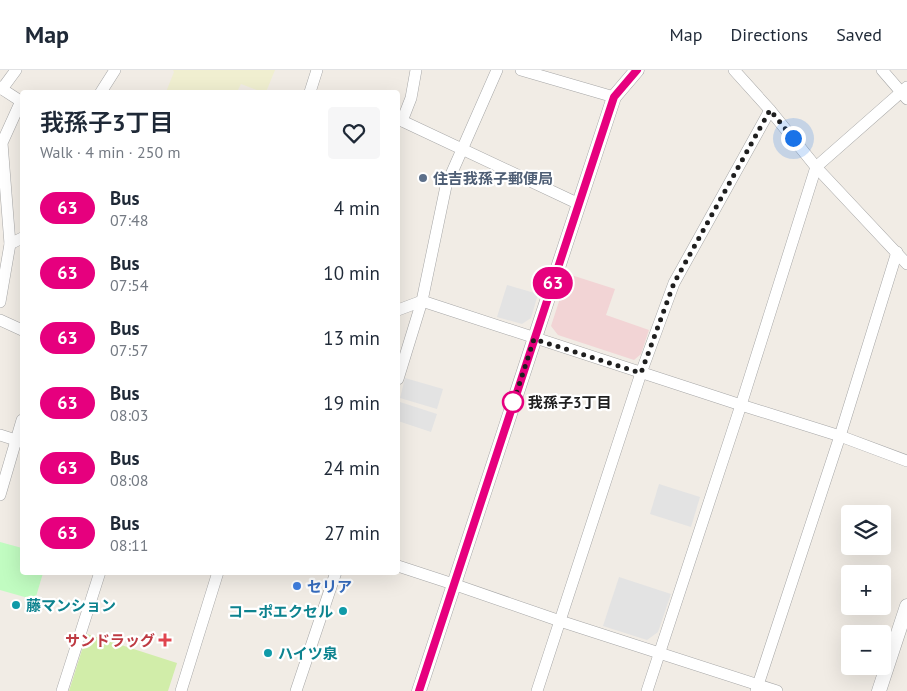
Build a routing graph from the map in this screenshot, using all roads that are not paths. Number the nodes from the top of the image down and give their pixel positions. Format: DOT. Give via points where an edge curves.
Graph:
graph roads {
  1 [pos="16,70"];
  2 [pos="115,70"];
  3 [pos="317,70"];
  4 [pos="416,70"];
  5 [pos="496,70"];
  6 [pos="521,70"];
  7 [pos="637,70"];
  8 [pos="734,70"];
  9 [pos="882,70"];
  10 [pos="1,88"];
  11 [pos="102,90"];
  12 [pos="311,90"];
  13 [pos="905,92"];
  14 [pos="614,97"];
  15 [pos="20,100"];
  16 [pos="20,105"];
  17 [pos="770,110"];
  18 [pos="400,120"];
  19 [pos="462,148"];
  20 [pos="816,167"];
  21 [pos="578,204"];
  22 [pos="20,239"];
  23 [pos="10,244"];
  24 [pos="897,252"];
  25 [pos="907,264"];
  26 [pos="0,302"];
  27 [pos="422,302"];
  28 [pos="400,309"];
  29 [pos="0,320"];
  30 [pos="20,329"];
  31 [pos="534,339"];
  32 [pos="400,373"];
  33 [pos="641,373"];
  34 [pos="741,405"];
  35 [pos="0,434"];
  36 [pos="840,436"];
  37 [pos="19,441"];
  38 [pos="907,461"];
  39 [pos="0,495"];
  40 [pos="400,567"];
  41 [pos="99,575"];
  42 [pos="217,575"];
  43 [pos="335,575"];
  44 [pos="453,584"];
  45 [pos="907,606"];
  46 [pos="560,621"];
  47 [pos="660,652"];
  48 [pos="757,688"];
  49 [pos="62,691"];
  50 [pos="181,691"];
  51 [pos="296,691"];
  52 [pos="419,691"];
  53 [pos="537,691"];
  54 [pos="647,691"];
  55 [pos="777,691"];
  56 [pos="878,691"];
  1 -- 10 [label="street"];
  2 -- 11 [label="street"];
  3 -- 12 [label="street"];
  4 -- 18 [label="street" via="412,98"];
  5 -- 19 [label="street"];
  6 -- 14 [label="street"];
  7 -- 14 [label="street"];
  8 -- 17 [label="street"];
  9 -- 13 [label="street"];
  10 -- 15 [label="street"];
  13 -- 20 [label="street"];
  14 -- 21 [label="street"];
  16 -- 23 [label="street" via="2,143"];
  17 -- 20 [label="street"];
  17 -- 33 [label="street" via="674,283"];
  18 -- 19 [label="street"];
  19 -- 21 [label="street"];
  19 -- 27 [label="street" via="446,186"];
  20 -- 24 [label="street"];
  20 -- 34 [label="street"];
  21 -- 31 [label="street"];
  22 -- 23 [label="street"];
  23 -- 26 [label="street"];
  24 -- 25 [label="street"];
  24 -- 36 [label="street"];
  27 -- 28 [label="street"];
  27 -- 31 [label="street"];
  27 -- 32 [label="street"];
  29 -- 30 [label="street"];
  31 -- 33 [label="street"];
  31 -- 44 [label="street"];
  33 -- 34 [label="street"];
  33 -- 46 [label="street"];
  34 -- 36 [label="street"];
  34 -- 47 [label="street"];
  35 -- 37 [label="street"];
  36 -- 38 [label="street"];
  36 -- 48 [label="street"];
  37 -- 39 [label="street"];
  40 -- 44 [label="street"];
  41 -- 49 [label="street"];
  42 -- 50 [label="street"];
  43 -- 51 [label="street"];
  44 -- 46 [label="street"];
  44 -- 52 [label="street"];
  45 -- 56 [label="street"];
  46 -- 47 [label="street"];
  46 -- 53 [label="street"];
  47 -- 48 [label="street"];
  47 -- 54 [label="street"];
  48 -- 55 [label="street"];
}
